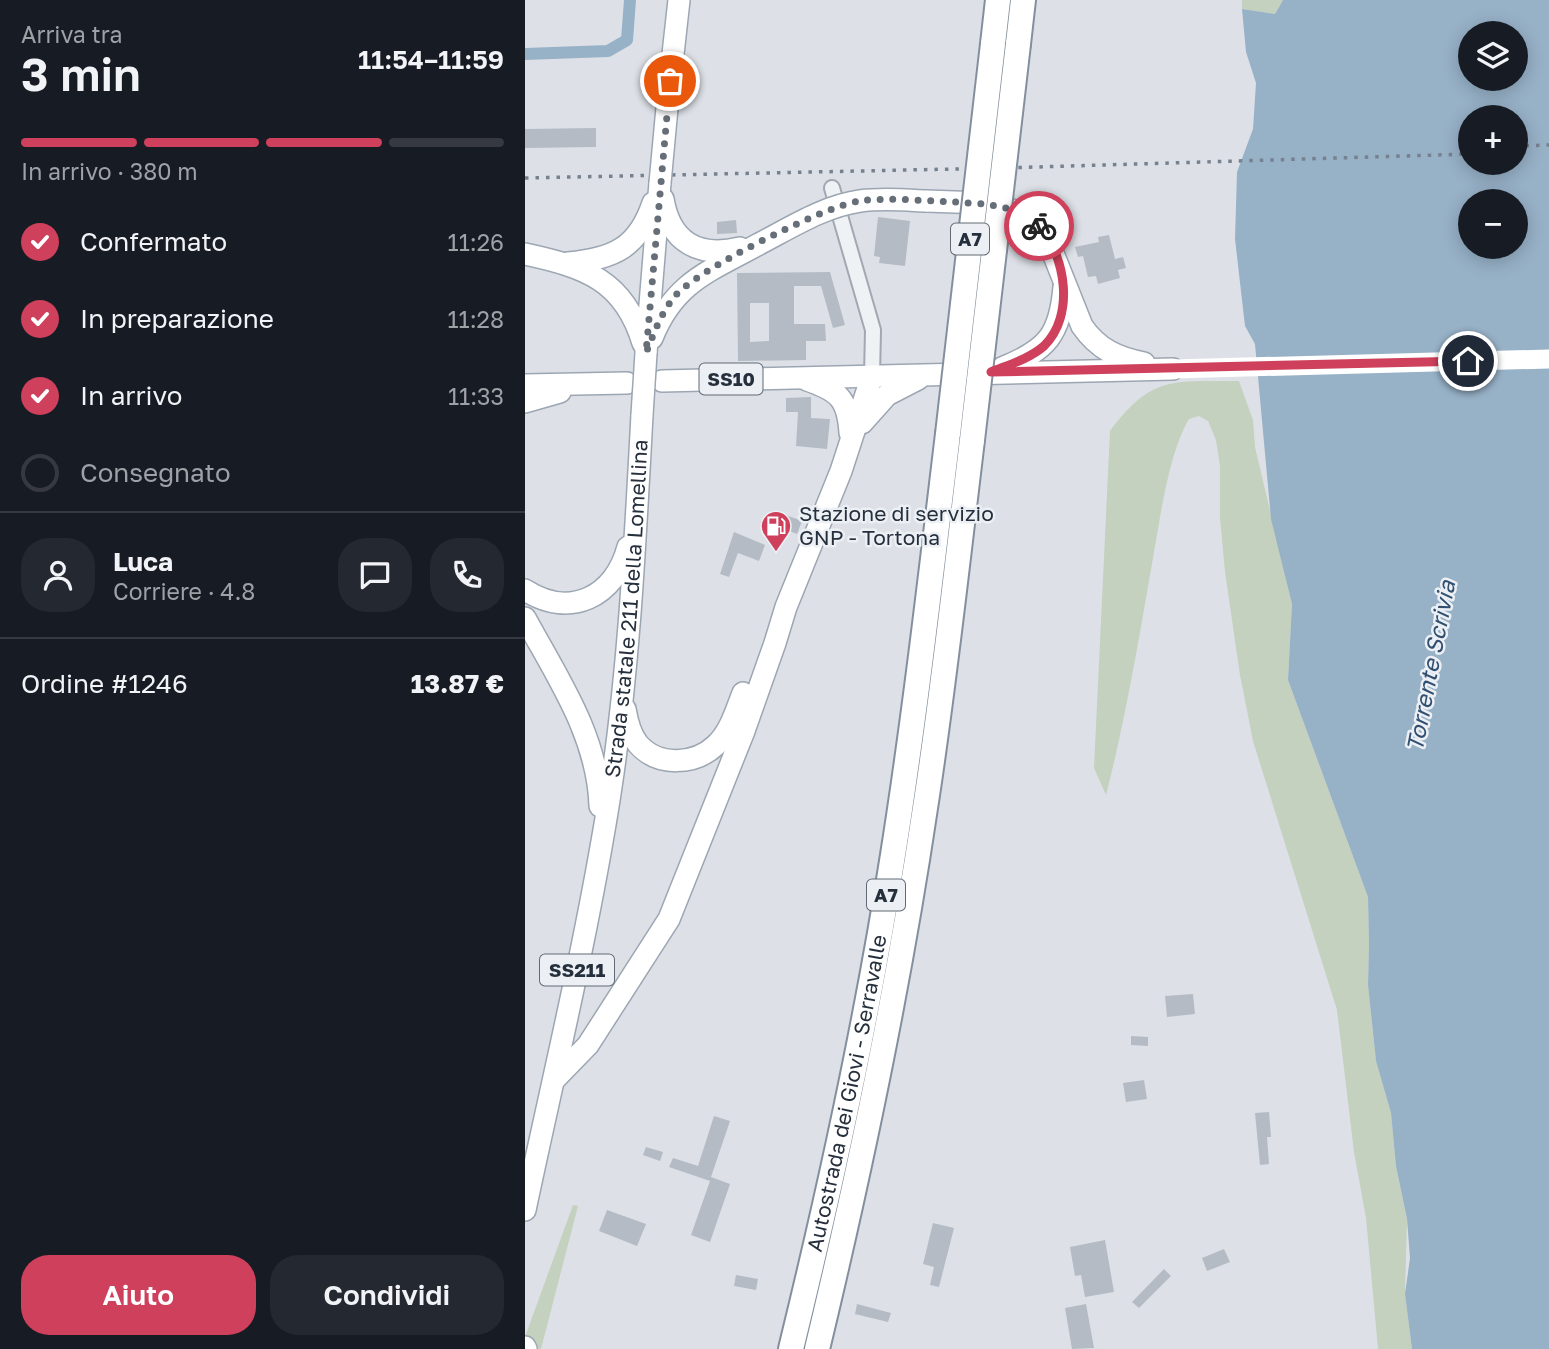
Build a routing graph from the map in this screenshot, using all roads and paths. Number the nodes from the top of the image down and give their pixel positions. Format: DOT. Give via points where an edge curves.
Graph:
graph roads {
  1 [pos="679,0"];
  2 [pos="998,0"];
  3 [pos="1023,0"];
  4 [pos="660,183"];
  5 [pos="832,188"];
  6 [pos="758,244"];
  7 [pos="525,254"];
  8 [pos="568,264"];
  9 [pos="1064,285"];
  10 [pos="646,353"];
  11 [pos="1549,359"];
  12 [pos="1173,369"];
  13 [pos="991,372"];
  14 [pos="927,375"];
  15 [pos="872,376"];
  16 [pos="800,377"];
  17 [pos="662,381"];
  18 [pos="603,383"];
  19 [pos="627,383"];
  20 [pos="525,385"];
  21 [pos="525,402"];
  22 [pos="851,439"];
  23 [pos="637,504"];
  24 [pos="525,590"];
  25 [pos="786,607"];
  26 [pos="525,618"];
  27 [pos="622,695"];
  28 [pos="599,858"];
  29 [pos="553,1081"];
  30 [pos="525,1210"];
  31 [pos="791,1349"];
  32 [pos="817,1349"];
  1 -- 4 [label="main road, Strada statale 211 della Lomellina / SS211, bridge"];
  2 -- 31 [label="highway, Autostrada dei Giovi - Serravalle / A7, bridge" via="926,617 893,857 860,1042"];
  3 -- 32 [label="highway, Autostrada dei Giovi - Serravalle / A7, bridge" via="926,807 855,1184"];
  4 -- 6 [label="main road" via="670,224 688,244 710,252"];
  4 -- 8 [label="main road" via="647,219 633,240 609,257"];
  4 -- 10 [label="main road, Strada statale 211 della Lomellina / SS211"];
  5 -- 15 [label="street" via="873,330"];
  6 -- 9 [label="main road, bridge" via="857,201 983,204 1031,218 1055,253"];
  6 -- 10 [label="main road" via="709,270 676,295 657,324"];
  7 -- 8 [label="main road"];
  8 -- 10 [label="main road" via="605,283 623,300 638,325"];
  9 -- 12 [label="main road" via="1082,326 1103,349"];
  9 -- 13 [label="main road" via="1052,336 1033,355"];
  10 -- 23 [label="main road, Strada statale 211 della Lomellina / SS211, bridge"];
  11 -- 12 [label="main road"];
  12 -- 13 [label="main road"];
  13 -- 14 [label="main road"];
  14 -- 15 [label="main road"];
  14 -- 22 [label="main road" via="887,395"];
  15 -- 16 [label="main road"];
  15 -- 22 [label="main road"];
  16 -- 17 [label="main road, SS10"];
  16 -- 22 [label="main road" via="839,395 848,410"];
  18 -- 19 [label="main road"];
  18 -- 20 [label="main road"];
  18 -- 21 [label="main road"];
  22 -- 25 [label="main road"];
  23 -- 24 [label="main road" via="621,567 601,592 570,603 552,602"];
  23 -- 27 [label="main road, Strada statale 211 della Lomellina / SS211"];
  25 -- 27 [label="main road" via="757,657 725,736 700,757 667,760 647,752 631,732"];
  25 -- 29 [label="main road" via="744,731 669,919 588,1045"];
  26 -- 28 [label="main road" via="590,745 600,802"];
  27 -- 28 [label="main road, Strada statale 211 della Lomellina / SS211"];
  28 -- 29 [label="main road, Strada statale 211 della Lomellina / SS211"];
  29 -- 30 [label="main road, Strada statale 211 della Lomellina / SS211"];
}
